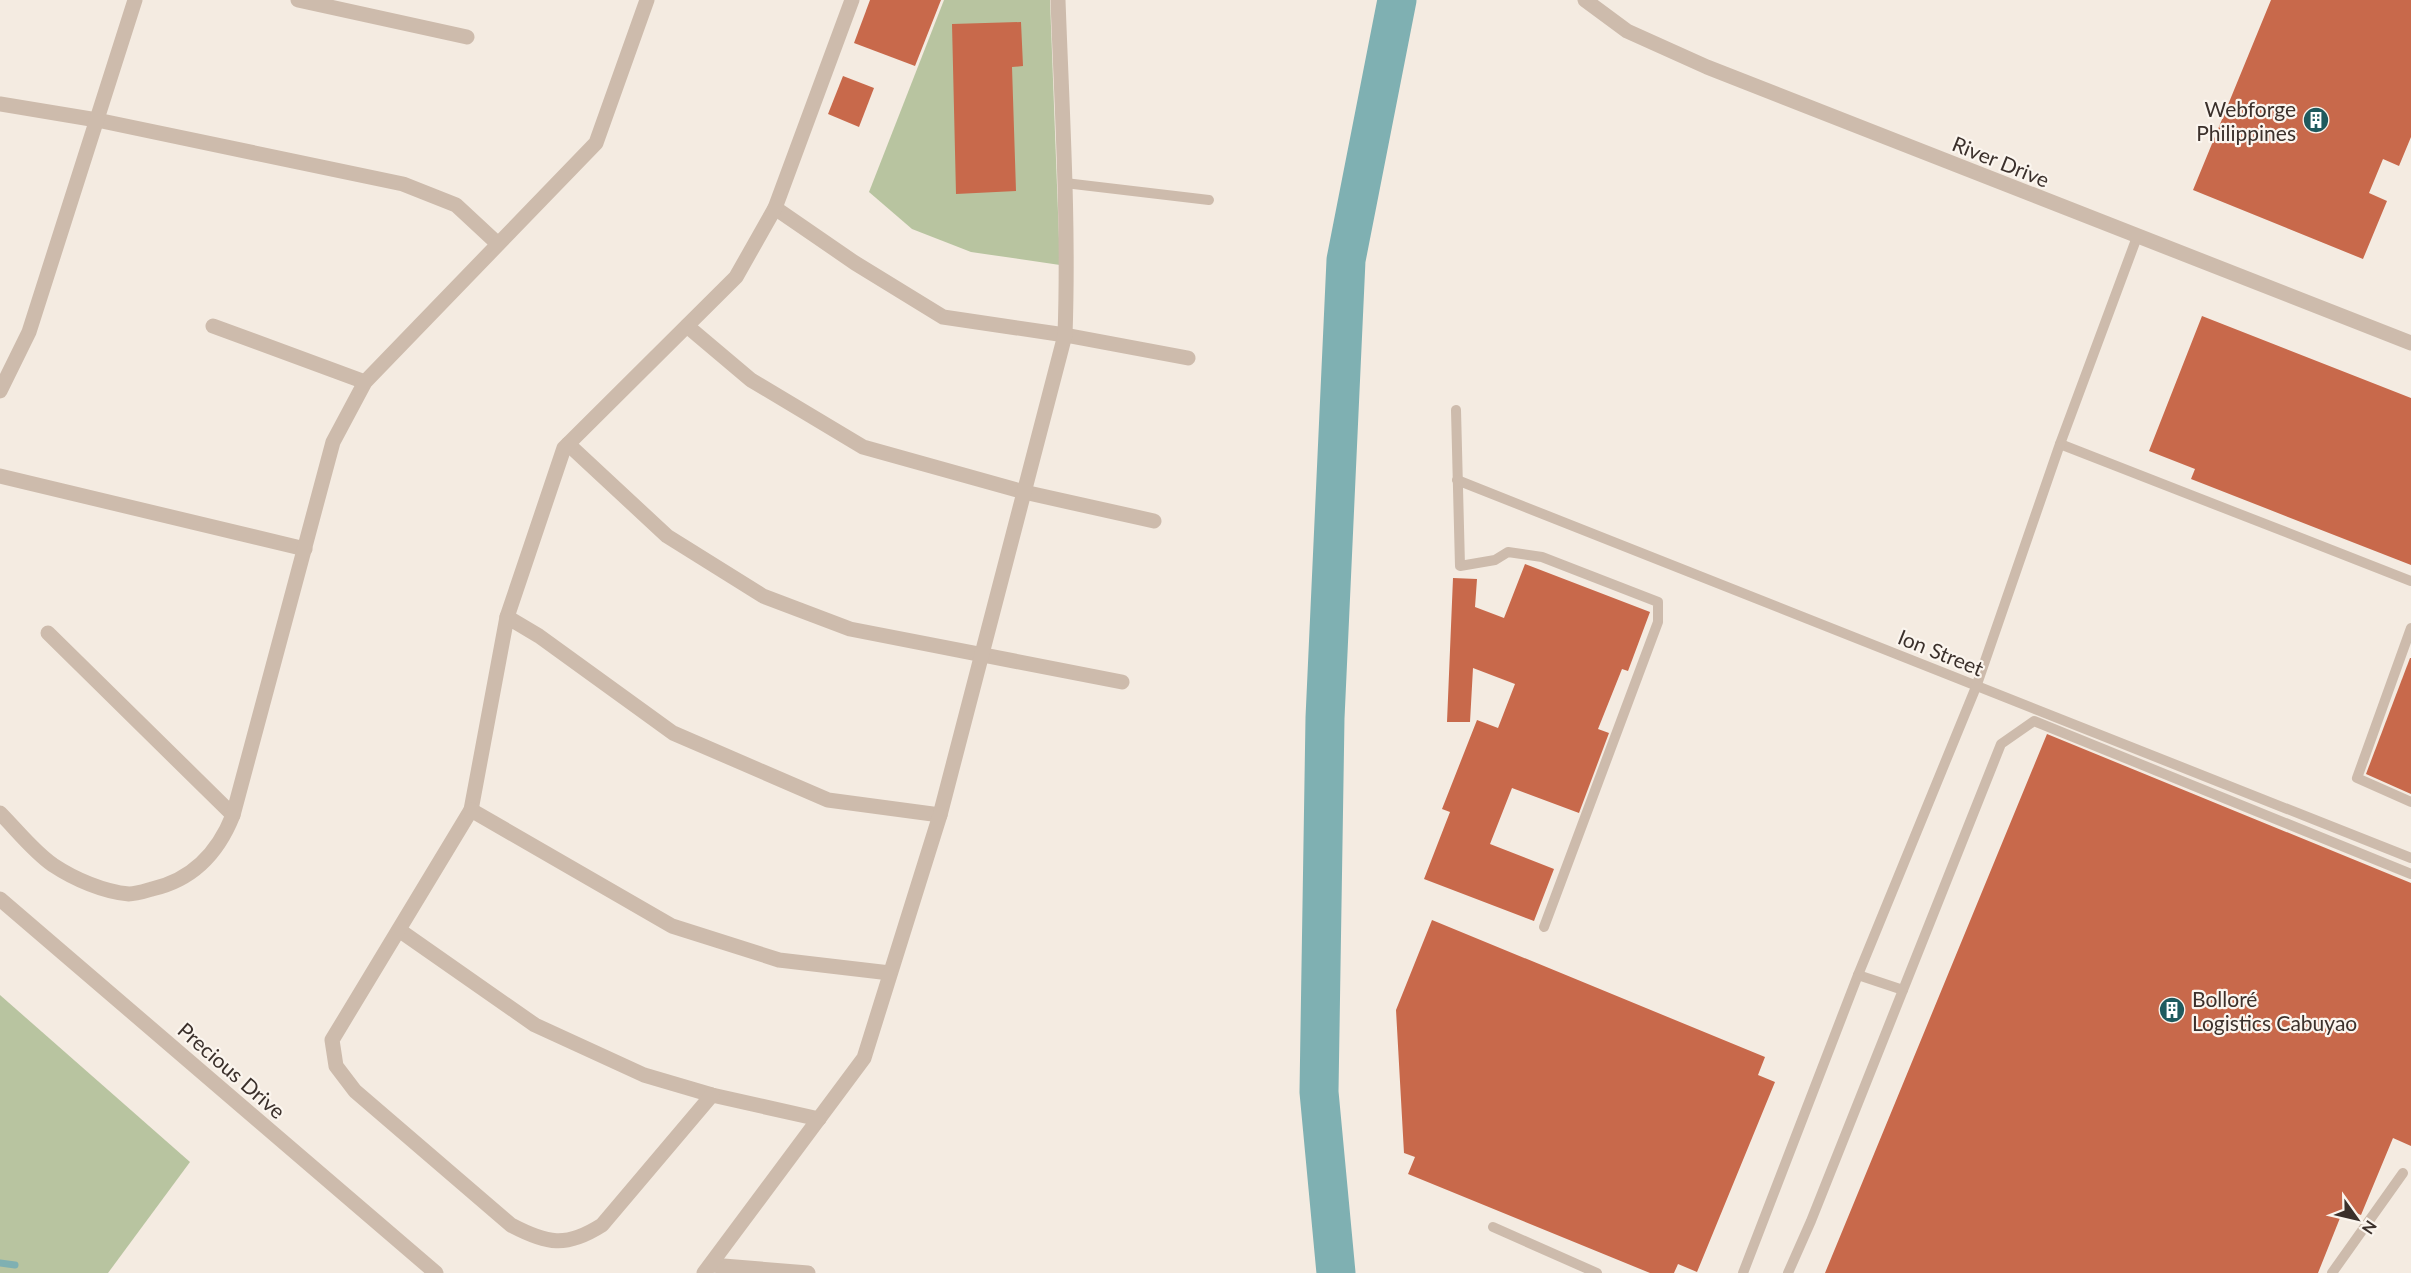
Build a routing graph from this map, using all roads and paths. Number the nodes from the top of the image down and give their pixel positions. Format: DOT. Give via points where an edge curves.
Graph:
graph roads {
  1 [pos="135,0"];
  2 [pos="298,0"];
  3 [pos="647,0"];
  4 [pos="852,0"];
  5 [pos="1058,0"];
  6 [pos="1585,0"];
  7 [pos="467,37"];
  8 [pos="0,104"];
  9 [pos="97,120"];
  10 [pos="1065,183"];
  11 [pos="1209,200"];
  12 [pos="775,208"];
  13 [pos="2137,237"];
  14 [pos="498,244"];
  15 [pos="213,326"];
  16 [pos="687,326"];
  17 [pos="1065,335"];
  18 [pos="2411,344"];
  19 [pos="1188,358"];
  20 [pos="365,382"];
  21 [pos="0,391"];
  22 [pos="1456,410"];
  23 [pos="568,444"];
  24 [pos="2060,444"];
  25 [pos="0,476"];
  26 [pos="1457,480"];
  27 [pos="1024,492"];
  28 [pos="1154,521"];
  29 [pos="305,549"];
  30 [pos="2411,581"];
  31 [pos="507,617"];
  32 [pos="2411,627"];
  33 [pos="48,633"];
  34 [pos="980,655"];
  35 [pos="1122,682"];
  36 [pos="1976,687"];
  37 [pos="2411,802"];
  38 [pos="471,810"];
  39 [pos="0,813"];
  40 [pos="233,815"];
  41 [pos="940,815"];
  42 [pos="2411,858"];
  43 [pos="2411,873"];
  44 [pos="0,899"];
  45 [pos="1544,927"];
  46 [pos="399,930"];
  47 [pos="890,973"];
  48 [pos="1858,975"];
  49 [pos="1903,990"];
  50 [pos="712,1095"];
  51 [pos="819,1119"];
  52 [pos="2403,1173"];
  53 [pos="1493,1227"];
  54 [pos="708,1269"];
  55 [pos="436,1273"];
  56 [pos="808,1273"];
  57 [pos="1597,1273"];
  58 [pos="1743,1273"];
  59 [pos="1788,1273"];
  60 [pos="2332,1273"];
  1 -- 9 [label="street"];
  2 -- 7 [label="street"];
  3 -- 14 [label="street" via="596,143"];
  4 -- 12 [label="street"];
  5 -- 10 [label="street"];
  6 -- 13 [label="street, River Drive" via="1628,32 1707,67"];
  8 -- 9 [label="street"];
  9 -- 14 [label="street" via="404,184 456,205"];
  9 -- 21 [label="street" via="29,332"];
  10 -- 11 [label="lane"];
  10 -- 17 [label="street"];
  12 -- 16 [label="street" via="736,277"];
  12 -- 17 [label="street" via="943,317"];
  13 -- 18 [label="street, River Drive"];
  13 -- 24 [label="lane"];
  14 -- 20 [label="street"];
  15 -- 20 [label="street"];
  16 -- 23 [label="street"];
  16 -- 27 [label="street" via="751,380 863,447"];
  17 -- 19 [label="street"];
  17 -- 27 [label="street"];
  20 -- 29 [label="street" via="333,442"];
  22 -- 26 [label="lane"];
  23 -- 31 [label="street"];
  23 -- 34 [label="street" via="667,536 763,596 850,629"];
  24 -- 30 [label="lane"];
  24 -- 36 [label="lane"];
  25 -- 29 [label="street"];
  26 -- 36 [label="lane, Ion Street"];
  26 -- 45 [label="lane" via="1460,566 1495,560 1508,552 1542,557 1658,602 1658,622"];
  27 -- 28 [label="street"];
  27 -- 34 [label="street"];
  29 -- 40 [label="street"];
  31 -- 38 [label="street"];
  31 -- 41 [label="street" via="673,733 828,800"];
  32 -- 37 [label="lane" via="2357,778"];
  33 -- 40 [label="street"];
  34 -- 35 [label="street"];
  34 -- 41 [label="street"];
  36 -- 42 [label="lane, Ion Street"];
  36 -- 48 [label="lane"];
  38 -- 46 [label="street"];
  38 -- 47 [label="street" via="672,926 779,960"];
  39 -- 40 [label="street" via="52,864 104,889 131,894 186,877 207,859 225,835"];
  41 -- 47 [label="street"];
  43 -- 49 [label="lane" via="2034,721 2001,744"];
  44 -- 55 [label="street, Precious Drive"];
  46 -- 50 [label="street" via="535,1025 645,1075"];
  46 -- 50 [label="street" via="332,1040 336,1066 355,1090 511,1225 535,1237 561,1242 583,1237 602,1225"];
  47 -- 51 [label="street" via="864,1058"];
  48 -- 49 [label="lane"];
  48 -- 58 [label="lane"];
  49 -- 59 [label="lane"];
  50 -- 51 [label="street"];
  51 -- 54 [label="street"];
  52 -- 60 [label="lane"];
  53 -- 57 [label="lane"];
  54 -- 56 [label="street"];
}
